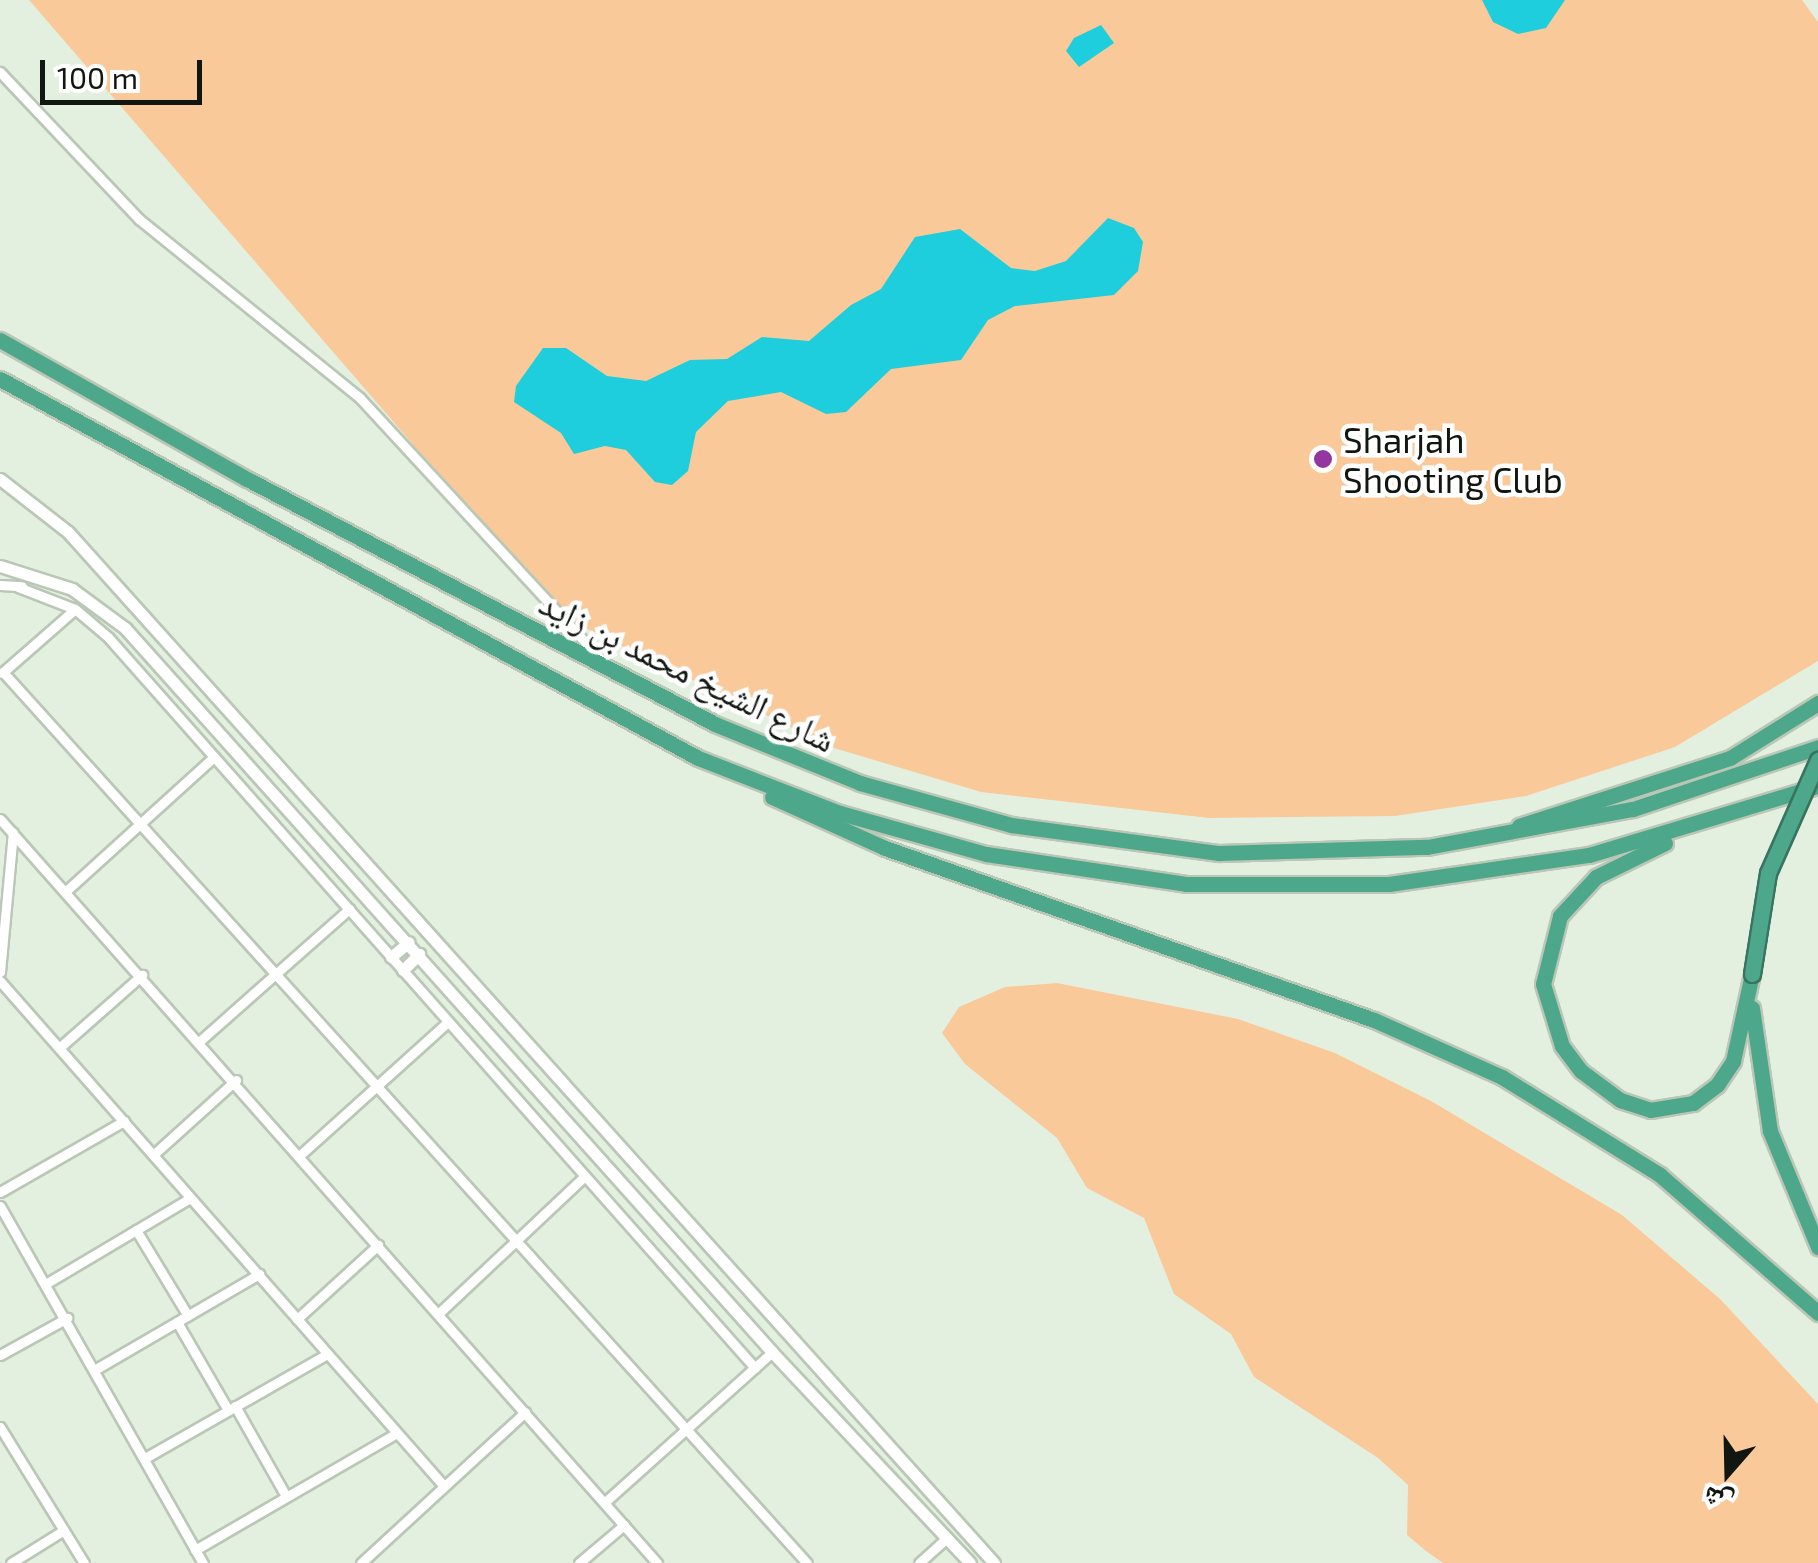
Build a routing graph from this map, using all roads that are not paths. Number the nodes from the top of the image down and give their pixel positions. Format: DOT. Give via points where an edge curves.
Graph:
graph roads {
  1 [pos="0,72"];
  2 [pos="0,340"];
  3 [pos="0,382"];
  4 [pos="0,479"];
  5 [pos="0,566"];
  6 [pos="42,576"];
  7 [pos="0,584"];
  8 [pos="18,587"];
  9 [pos="75,610"];
  10 [pos="612,671"];
  11 [pos="2,673"];
  12 [pos="1818,703"];
  13 [pos="1818,747"];
  14 [pos="214,757"];
  15 [pos="698,758"];
  16 [pos="1818,760"];
  17 [pos="1818,786"];
  18 [pos="0,819"];
  19 [pos="141,824"];
  20 [pos="1700,826"];
  21 [pos="12,833"];
  22 [pos="1479,841"];
  23 [pos="66,891"];
  24 [pos="350,909"];
  25 [pos="409,942"];
  26 [pos="419,954"];
  27 [pos="391,957"];
  28 [pos="403,970"];
  29 [pos="0,972"];
  30 [pos="278,972"];
  31 [pos="1752,974"];
  32 [pos="142,975"];
  33 [pos="0,981"];
  34 [pos="448,1022"];
  35 [pos="200,1040"];
  36 [pos="60,1048"];
  37 [pos="236,1080"];
  38 [pos="378,1085"];
  39 [pos="124,1121"];
  40 [pos="153,1155"];
  41 [pos="299,1156"];
  42 [pos="585,1176"];
  43 [pos="0,1192"];
  44 [pos="190,1198"];
  45 [pos="0,1206"];
  46 [pos="136,1230"];
  47 [pos="516,1240"];
  48 [pos="378,1246"];
  49 [pos="1818,1247"];
  50 [pos="259,1274"];
  51 [pos="47,1284"];
  52 [pos="438,1313"];
  53 [pos="1818,1314"];
  54 [pos="188,1316"];
  55 [pos="67,1318"];
  56 [pos="297,1319"];
  57 [pos="177,1322"];
  58 [pos="772,1352"];
  59 [pos="328,1354"];
  60 [pos="0,1355"];
  61 [pos="754,1368"];
  62 [pos="96,1369"];
  63 [pos="232,1408"];
  64 [pos="526,1412"];
  65 [pos="0,1427"];
  66 [pos="685,1430"];
  67 [pos="397,1433"];
  68 [pos="145,1458"];
  69 [pos="444,1486"];
  70 [pos="286,1496"];
  71 [pos="605,1502"];
  72 [pos="624,1525"];
  73 [pos="64,1530"];
  74 [pos="947,1538"];
  75 [pos="196,1550"];
  76 [pos="10,1563"];
  77 [pos="84,1563"];
  78 [pos="203,1563"];
  79 [pos="361,1563"];
  80 [pos="579,1563"];
  81 [pos="657,1563"];
  82 [pos="807,1563"];
  83 [pos="919,1563"];
  84 [pos="970,1563"];
  85 [pos="994,1563"];
  1 -- 10 [label="street" via="139,219 360,398"];
  2 -- 10 [label="highway, شارع الشيخ محمد بن زايد"];
  3 -- 15 [label="highway, شارع الشيخ محمد بن زايد"];
  4 -- 85 [label="main road" via="68,532"];
  5 -- 6 [label="main road"];
  6 -- 8 [label="street"];
  6 -- 25 [label="main road" via="86,597 125,628"];
  7 -- 8 [label="street"];
  8 -- 9 [label="street"];
  9 -- 11 [label="street"];
  9 -- 14 [label="street"];
  10 -- 22 [label="highway, شارع الشيخ محمد بن زايد" via="811,766 927,804 1046,832 1271,854"];
  11 -- 19 [label="street"];
  12 -- 22 [label="highway" via="1730,758"];
  13 -- 22 [label="highway, شارع الشيخ محمد بن زايد" via="1632,809"];
  14 -- 19 [label="street"];
  14 -- 24 [label="street"];
  15 -- 20 [label="highway, شارع الشيخ محمد بن زايد" via="937,842 1036,864 1186,884 1338,887 1439,880 1589,855"];
  15 -- 53 [label="highway" via="869,842 1374,1020 1488,1070 1660,1175"];
  16 -- 31 [label="highway, bridge" via="1768,873"];
  17 -- 20 [label="highway, شارع الشيخ محمد بن زايد"];
  18 -- 21 [label="street"];
  19 -- 23 [label="street"];
  19 -- 30 [label="street"];
  20 -- 31 [label="highway" via="1611,868 1570,902 1546,949 1548,1016 1570,1059 1606,1092 1650,1110 1679,1108 1717,1086 1734,1060"];
  21 -- 23 [label="street"];
  21 -- 29 [label="street"];
  23 -- 32 [label="street"];
  24 -- 27 [label="street"];
  24 -- 30 [label="street"];
  25 -- 26 [label="main road"];
  25 -- 27 [label="main road"];
  26 -- 28 [label="main road"];
  26 -- 58 [label="main road"];
  27 -- 28 [label="street"];
  28 -- 34 [label="street"];
  30 -- 35 [label="street"];
  30 -- 38 [label="street"];
  31 -- 49 [label="highway" via="1764,1105 1787,1181"];
  32 -- 35 [label="street"];
  32 -- 36 [label="street"];
  33 -- 36 [label="street"];
  34 -- 38 [label="street"];
  34 -- 42 [label="street"];
  35 -- 37 [label="street"];
  36 -- 39 [label="street"];
  37 -- 40 [label="street"];
  37 -- 41 [label="street"];
  38 -- 41 [label="street"];
  38 -- 47 [label="street"];
  39 -- 40 [label="street"];
  39 -- 43 [label="street"];
  40 -- 44 [label="street"];
  41 -- 48 [label="street"];
  42 -- 47 [label="street"];
  42 -- 61 [label="street"];
  44 -- 46 [label="street"];
  44 -- 50 [label="street"];
  45 -- 51 [label="street"];
  46 -- 51 [label="street"];
  46 -- 54 [label="street"];
  47 -- 52 [label="street"];
  47 -- 66 [label="street"];
  48 -- 52 [label="street"];
  48 -- 56 [label="street"];
  50 -- 54 [label="street"];
  50 -- 56 [label="street"];
  51 -- 55 [label="street"];
  52 -- 64 [label="street"];
  54 -- 57 [label="street"];
  55 -- 60 [label="street"];
  55 -- 62 [label="street"];
  56 -- 59 [label="street"];
  57 -- 62 [label="street"];
  57 -- 63 [label="street"];
  58 -- 61 [label="street"];
  58 -- 74 [label="main road"];
  59 -- 63 [label="street"];
  59 -- 67 [label="street"];
  61 -- 66 [label="street"];
  62 -- 68 [label="street"];
  63 -- 68 [label="street"];
  63 -- 70 [label="street"];
  64 -- 69 [label="street"];
  64 -- 71 [label="street"];
  65 -- 73 [label="street"];
  66 -- 71 [label="street"];
  66 -- 82 [label="street"];
  67 -- 69 [label="street"];
  67 -- 70 [label="street"];
  68 -- 75 [label="street"];
  69 -- 79 [label="street"];
  70 -- 75 [label="street"];
  71 -- 72 [label="street"];
  72 -- 80 [label="street"];
  72 -- 81 [label="street"];
  73 -- 76 [label="street"];
  73 -- 77 [label="street"];
  74 -- 83 [label="street"];
  74 -- 84 [label="main road"];
  75 -- 78 [label="street"];
}
